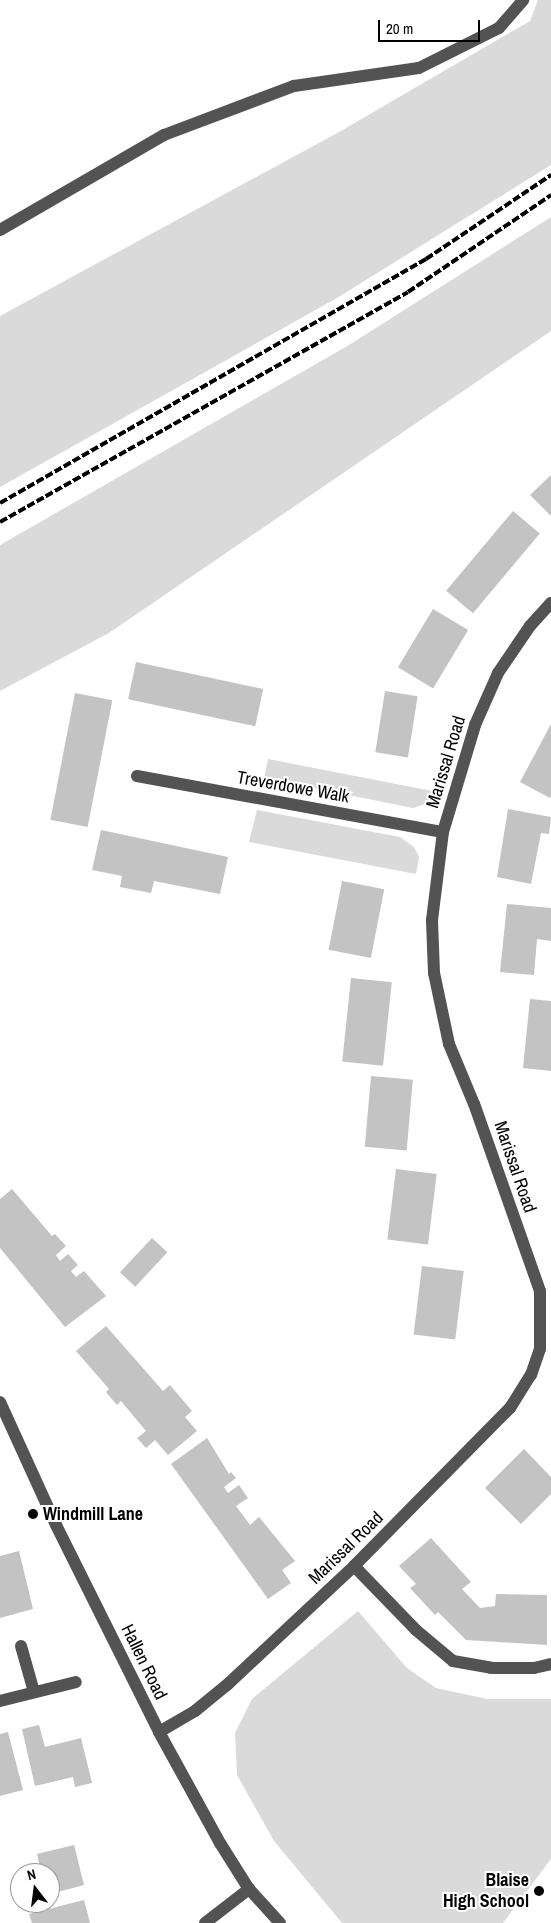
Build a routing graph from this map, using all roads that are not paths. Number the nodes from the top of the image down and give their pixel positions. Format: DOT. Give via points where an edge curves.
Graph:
graph roads {
  1 [pos="523,0"];
  2 [pos="0,230"];
  3 [pos="551,603"];
  4 [pos="137,776"];
  5 [pos="443,832"];
  6 [pos="0,1402"];
  7 [pos="354,1566"];
  8 [pos="21,1646"];
  9 [pos="551,1664"];
  10 [pos="76,1682"];
  11 [pos="34,1692"];
  12 [pos="0,1701"];
  13 [pos="159,1732"];
  14 [pos="249,1889"];
  15 [pos="205,1923"];
  16 [pos="280,1923"];
  1 -- 2 [label="street" via="499,28 419,68 294,86 164,135"];
  3 -- 5 [label="street, Marissal Road" via="530,626 498,673 474,725"];
  4 -- 5 [label="street, Treverdowe Walk"];
  5 -- 7 [label="street, Marissal Road" via="432,920 434,973 449,1044 474,1104 540,1291 540,1349 531,1375 510,1408"];
  6 -- 13 [label="street, Hallen Road" via="56,1525"];
  7 -- 9 [label="street" via="416,1630 453,1661 490,1668 534,1668"];
  7 -- 13 [label="street, Marissal Road" via="228,1684 195,1711"];
  8 -- 11 [label="street"];
  10 -- 11 [label="street"];
  11 -- 12 [label="street"];
  13 -- 14 [label="street, Hallen Road"];
  14 -- 15 [label="street"];
  14 -- 16 [label="street, Hallen Road"];
}
